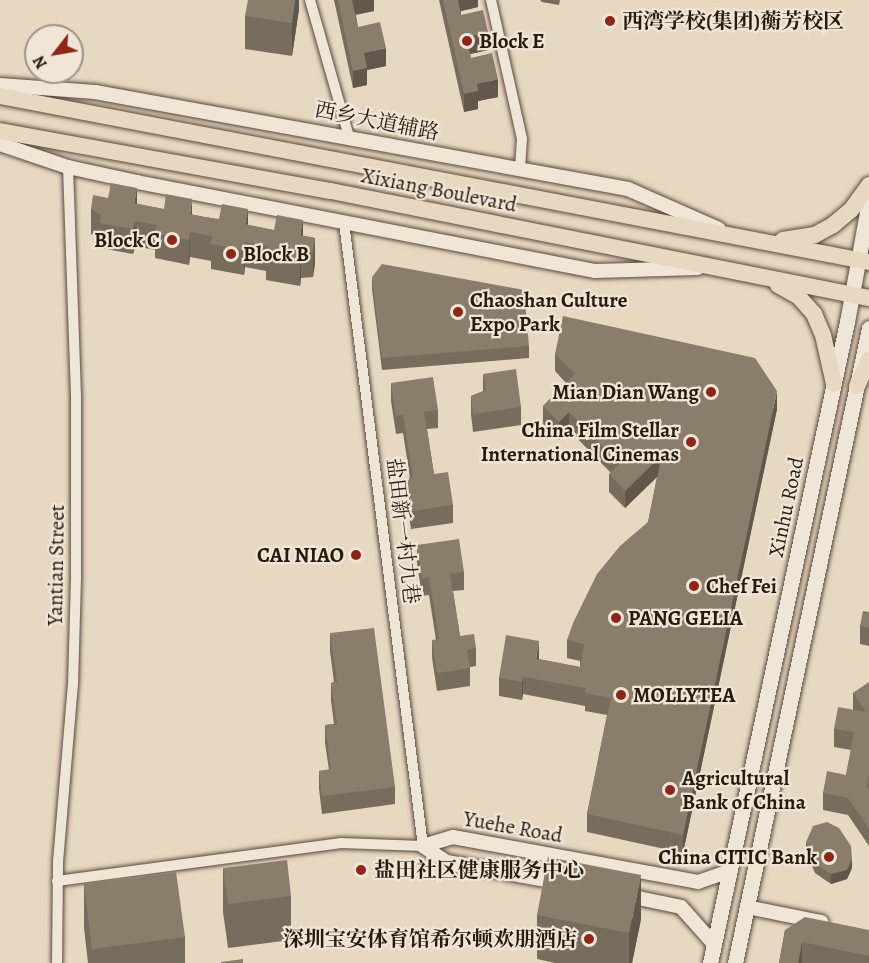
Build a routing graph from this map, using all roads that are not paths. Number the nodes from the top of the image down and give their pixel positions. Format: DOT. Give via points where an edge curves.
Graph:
graph roads {
  1 [pos="310,0"];
  2 [pos="491,0"];
  3 [pos="0,85"];
  4 [pos="0,96"];
  5 [pos="0,131"];
  6 [pos="349,137"];
  7 [pos="0,144"];
  8 [pos="68,167"];
  9 [pos="520,168"];
  10 [pos="869,185"];
  11 [pos="869,201"];
  12 [pos="344,222"];
  13 [pos="738,237"];
  14 [pos="761,241"];
  15 [pos="864,261"];
  16 [pos="717,268"];
  17 [pos="761,277"];
  18 [pos="861,296"];
  19 [pos="869,328"];
  20 [pos="869,360"];
  21 [pos="834,384"];
  22 [pos="857,386"];
  23 [pos="423,846"];
  24 [pos="730,871"];
  25 [pos="57,881"];
  26 [pos="574,886"];
  27 [pos="609,892"];
  28 [pos="747,908"];
  29 [pos="836,924"];
  30 [pos="714,944"];
  31 [pos="57,963"];
  32 [pos="710,963"];
  33 [pos="735,963"];
  1 -- 6 [label="street"];
  2 -- 9 [label="street" via="522,139"];
  3 -- 6 [label="street, 西乡大道辅路" via="95,92"];
  4 -- 13 [label="main road, Xixiang Boulevard"];
  5 -- 16 [label="main road, Xixiang Boulevard" via="331,191"];
  6 -- 9 [label="street, 西乡大道辅路"];
  7 -- 8 [label="street"];
  8 -- 12 [label="street"];
  8 -- 25 [label="street, Yantian Street" via="76,396 76,578 73,685"];
  9 -- 13 [label="street, 西乡大道辅路" via="628,189"];
  10 -- 14 [label="main road" via="851,210 827,228 800,239"];
  11 -- 15 [label="main road, Xinhu Road"];
  12 -- 16 [label="street" via="595,271"];
  12 -- 23 [label="street, 盐田新一村九巷"];
  13 -- 14 [label="main road, Xixiang Boulevard"];
  14 -- 15 [label="main road, Xixiang Boulevard"];
  15 -- 18 [label="main road, Xinhu Road"];
  16 -- 17 [label="main road, Xixiang Boulevard"];
  17 -- 18 [label="main road, Xixiang Boulevard"];
  17 -- 21 [label="main road" via="798,296 814,314"];
  18 -- 21 [label="main road, Xinhu Road"];
  19 -- 22 [label="main road"];
  20 -- 22 [label="main road"];
  21 -- 24 [label="main road, Xinhu Road"];
  22 -- 28 [label="main road"];
  23 -- 24 [label="street, Yuehe Road" via="453,837 698,882"];
  23 -- 25 [label="street" via="341,843"];
  23 -- 26 [label="street" via="447,862"];
  24 -- 30 [label="main road, Xinhu Road"];
  25 -- 31 [label="street, Yantian Street"];
  27 -- 30 [label="street" via="681,907"];
  28 -- 29 [label="street"];
  28 -- 33 [label="main road"];
  30 -- 32 [label="main road, Xinhu Road"];
}
